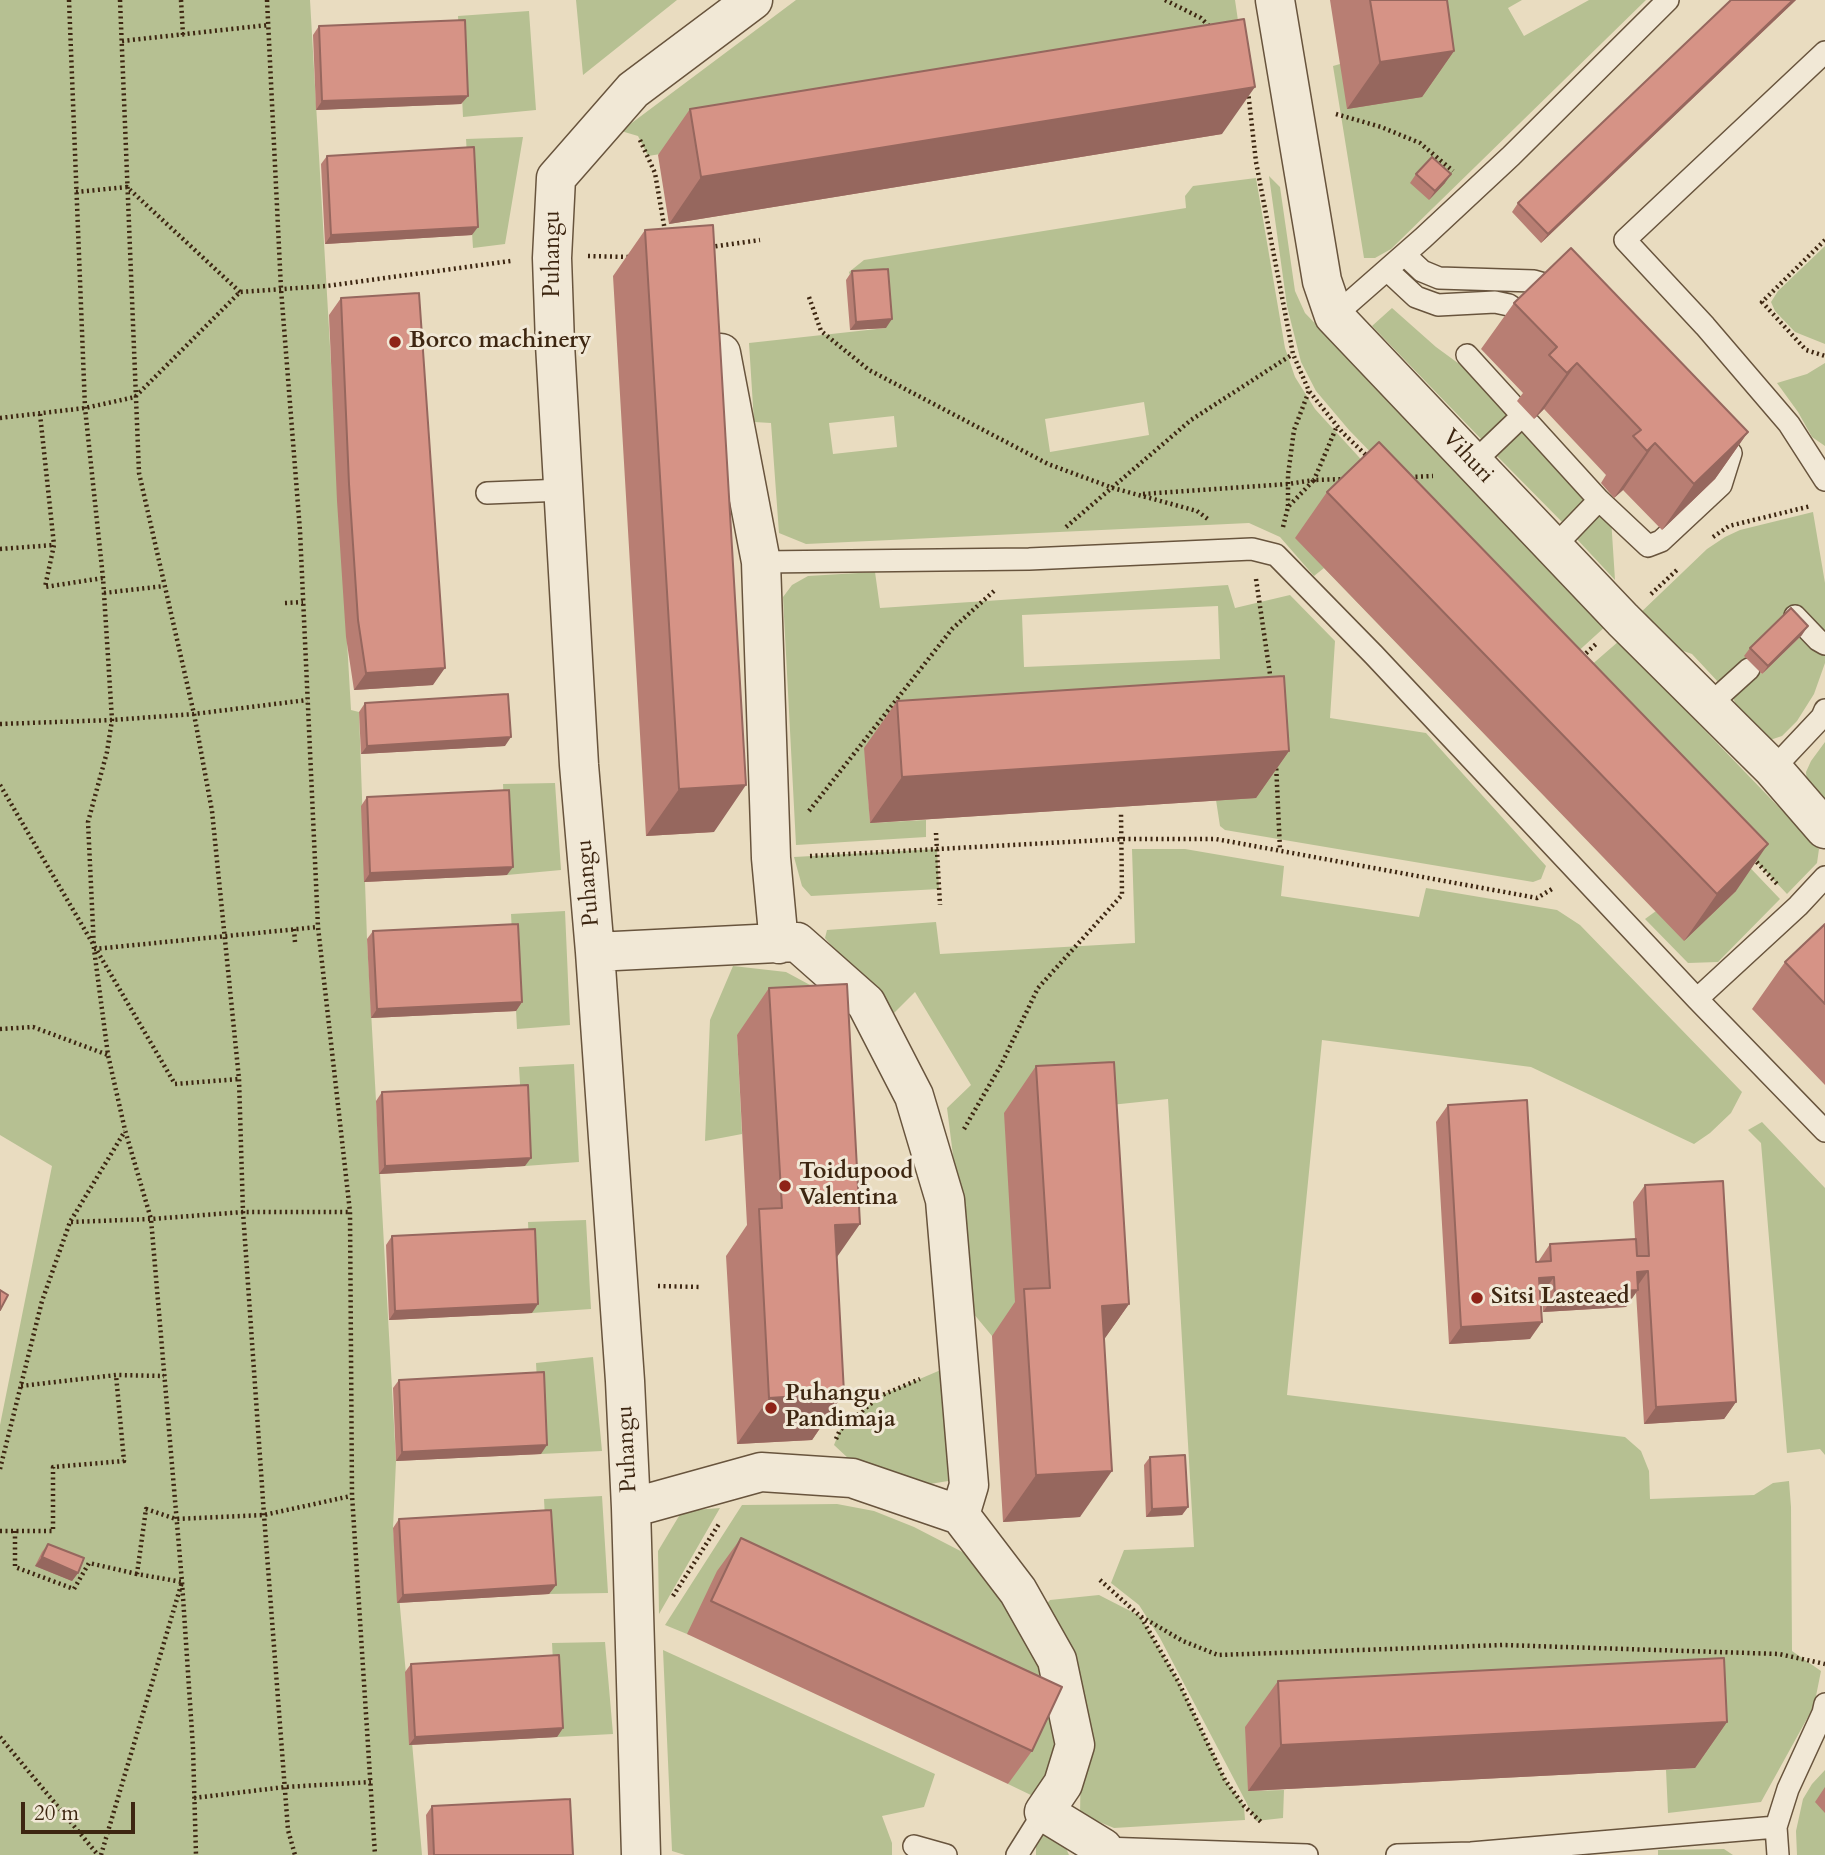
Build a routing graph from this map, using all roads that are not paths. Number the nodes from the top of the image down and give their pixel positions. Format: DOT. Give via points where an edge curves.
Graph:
graph roads {
  1 [pos="753,0"];
  2 [pos="1275,0"];
  3 [pos="1668,0"];
  4 [pos="1825,52"];
  5 [pos="1405,255"];
  6 [pos="1387,270"];
  7 [pos="1576,299"];
  8 [pos="1520,312"];
  9 [pos="1334,316"];
  10 [pos="721,353"];
  11 [pos="1467,355"];
  12 [pos="1521,417"];
  13 [pos="1705,426"];
  14 [pos="1473,463"];
  15 [pos="1825,480"];
  16 [pos="564,490"];
  17 [pos="487,494"];
  18 [pos="1599,500"];
  19 [pos="1553,548"];
  20 [pos="761,562"];
  21 [pos="1795,617"];
  22 [pos="1825,644"];
  23 [pos="1749,669"];
  24 [pos="1708,706"];
  25 [pos="1825,710"];
  26 [pos="1773,769"];
  27 [pos="1825,828"];
  28 [pos="1825,877"];
  29 [pos="779,944"];
  30 [pos="595,952"];
  31 [pos="1697,999"];
  32 [pos="1825,1131"];
  33 [pos="631,1508"];
  34 [pos="960,1514"];
  35 [pos="1825,1703"];
  36 [pos="1044,1812"];
  37 [pos="1776,1827"];
  38 [pos="914,1846"];
  39 [pos="1102,1851"];
  40 [pos="641,1855"];
  41 [pos="946,1855"];
  42 [pos="1017,1855"];
  43 [pos="1297,1855"];
  44 [pos="1307,1855"];
  45 [pos="1397,1855"];
  46 [pos="1778,1855"];
  1 -- 16 [label="street, Puhangu" via="633,90 556,178 552,258"];
  2 -- 9 [label="street, Vihuri" via="1322,281"];
  3 -- 5 [label="lane"];
  4 -- 15 [label="lane" via="1625,240 1789,424"];
  5 -- 6 [label="lane"];
  5 -- 7 [label="lane" via="1422,271 1439,278 1534,281"];
  6 -- 8 [label="lane" via="1416,297 1438,305 1495,302"];
  6 -- 9 [label="lane"];
  9 -- 14 [label="street, Vihuri"];
  10 -- 20 [label="street"];
  11 -- 12 [label="lane"];
  12 -- 14 [label="lane"];
  12 -- 18 [label="lane"];
  13 -- 18 [label="lane" via="1731,453 1721,485 1661,541 1648,546"];
  14 -- 19 [label="street, Vihuri"];
  16 -- 17 [label="lane"];
  16 -- 30 [label="street, Puhangu"];
  18 -- 19 [label="lane"];
  19 -- 24 [label="street, Vihuri"];
  20 -- 29 [label="street" via="771,858"];
  20 -- 31 [label="lane" via="1029,559 1252,549 1276,555"];
  21 -- 22 [label="lane"];
  23 -- 24 [label="lane"];
  24 -- 26 [label="street, Vihuri"];
  25 -- 26 [label="lane"];
  26 -- 27 [label="street, Vihuri"];
  28 -- 31 [label="lane"];
  29 -- 30 [label="street"];
  29 -- 34 [label="street" via="797,942 866,1003 914,1096 945,1200 969,1485"];
  30 -- 33 [label="street, Puhangu"];
  31 -- 32 [label="lane"];
  33 -- 34 [label="street" via="761,1472 852,1478"];
  33 -- 40 [label="street, Puhangu"];
  34 -- 36 [label="street" via="1018,1591 1057,1660 1075,1745 1063,1784"];
  35 -- 37 [label="lane"];
  36 -- 39 [label="street"];
  36 -- 42 [label="lane"];
  37 -- 45 [label="lane"];
  37 -- 46 [label="lane"];
  38 -- 41 [label="lane"];
  39 -- 43 [label="lane"];
  43 -- 44 [label="lane"];
}
